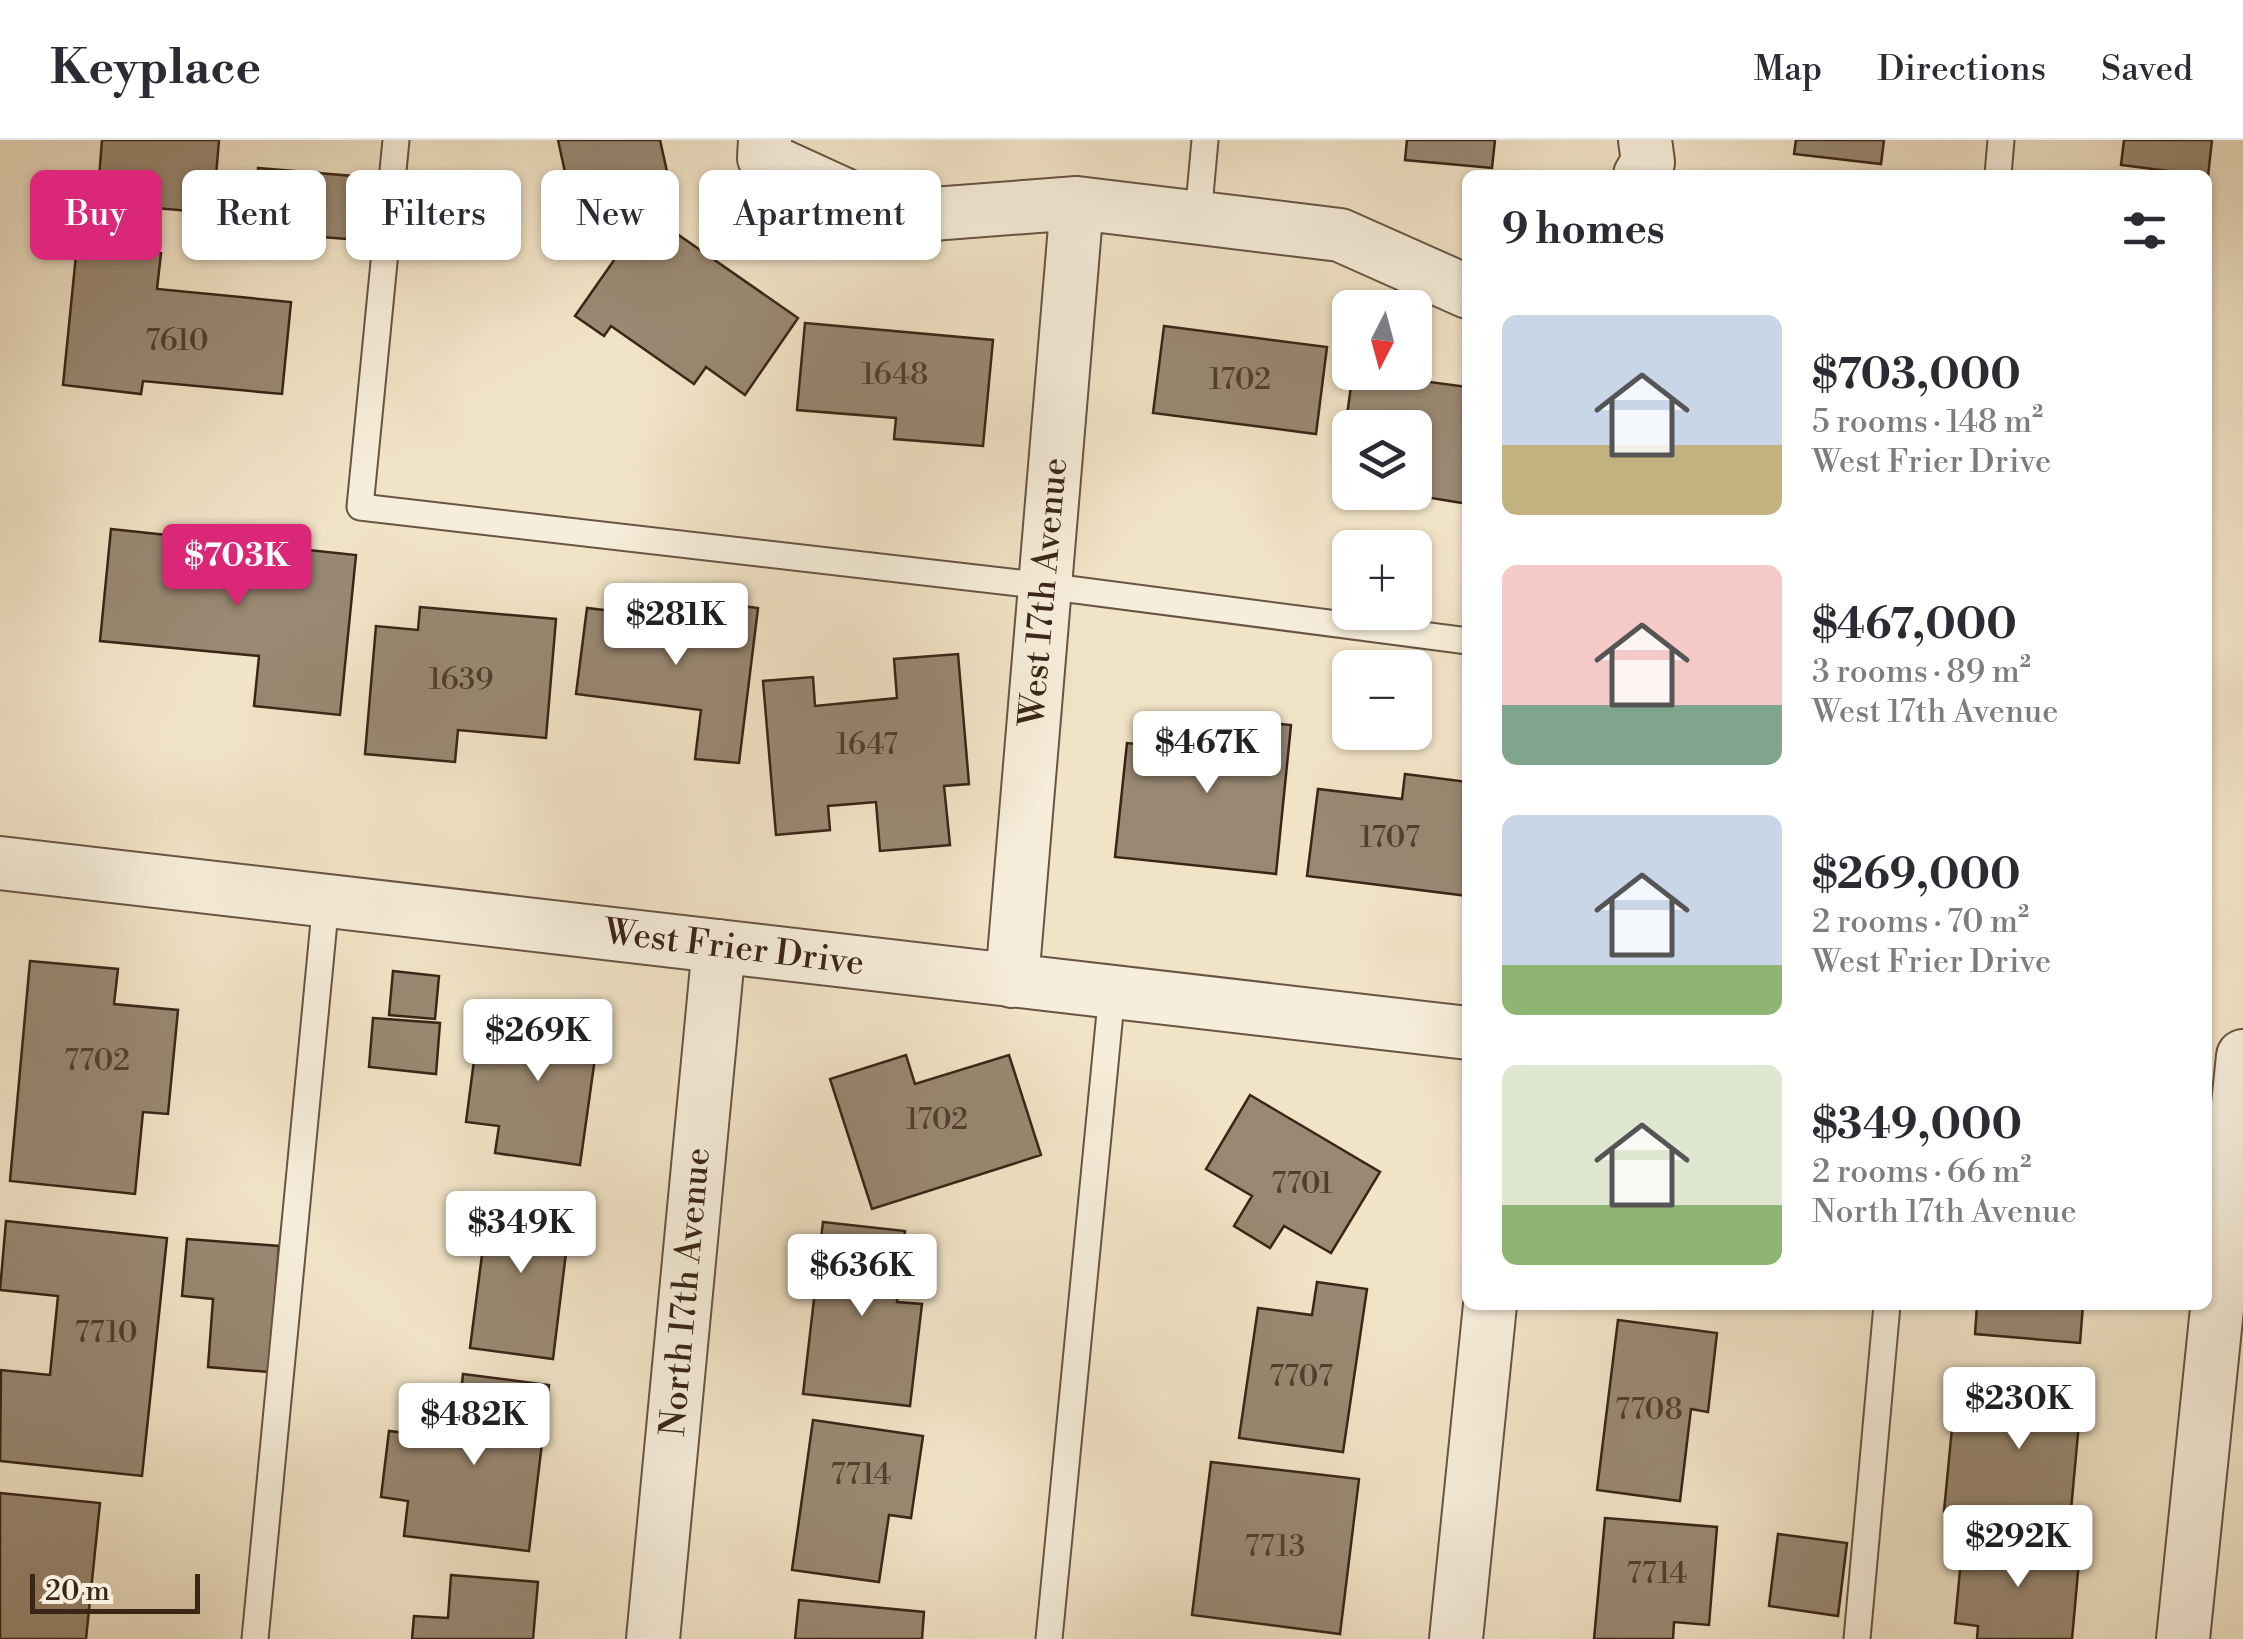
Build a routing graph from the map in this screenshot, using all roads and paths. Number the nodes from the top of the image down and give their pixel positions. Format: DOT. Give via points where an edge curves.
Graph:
graph roads {
  1 [pos="396,140"];
  2 [pos="1205,140"];
  3 [pos="1646,140"];
  4 [pos="2001,140"];
  5 [pos="764,149"];
  6 [pos="1643,170"];
  7 [pos="1998,170"];
  8 [pos="1077,203"];
  9 [pos="1198,217"];
  10 [pos="1462,289"];
  11 [pos="1045,586"];
  12 [pos="1462,640"];
  13 [pos="0,863"];
  14 [pos="326,901"];
  15 [pos="719,946"];
  16 [pos="1012,980"];
  17 [pos="1112,992"];
  18 [pos="1462,1033"];
  19 [pos="2243,1056"];
  20 [pos="2229,1132"];
  21 [pos="1489,1310"];
  22 [pos="1887,1310"];
  23 [pos="255,1639"];
  24 [pos="653,1639"];
  25 [pos="1049,1639"];
  26 [pos="1456,1639"];
  27 [pos="1857,1639"];
  28 [pos="2182,1639"];
  1 -- 11 [label="lane" via="360,507"];
  2 -- 9 [label="lane"];
  3 -- 6 [label="street"];
  4 -- 7 [label="lane"];
  5 -- 8 [label="street" via="894,217"];
  8 -- 9 [label="street"];
  8 -- 11 [label="street, West 17th Avenue"];
  9 -- 10 [label="street" via="1340,235"];
  11 -- 12 [label="lane"];
  11 -- 16 [label="street, West 17th Avenue"];
  13 -- 14 [label="street, West Frier Drive"];
  14 -- 15 [label="street, West Frier Drive"];
  14 -- 23 [label="lane"];
  15 -- 16 [label="street, West Frier Drive"];
  15 -- 24 [label="street, North 17th Avenue"];
  16 -- 17 [label="street, West Frier Drive"];
  17 -- 18 [label="street, West Frier Drive"];
  17 -- 25 [label="lane"];
  19 -- 20 [label="street"];
  20 -- 28 [label="street"];
  21 -- 26 [label="street"];
  22 -- 27 [label="lane"];
}
